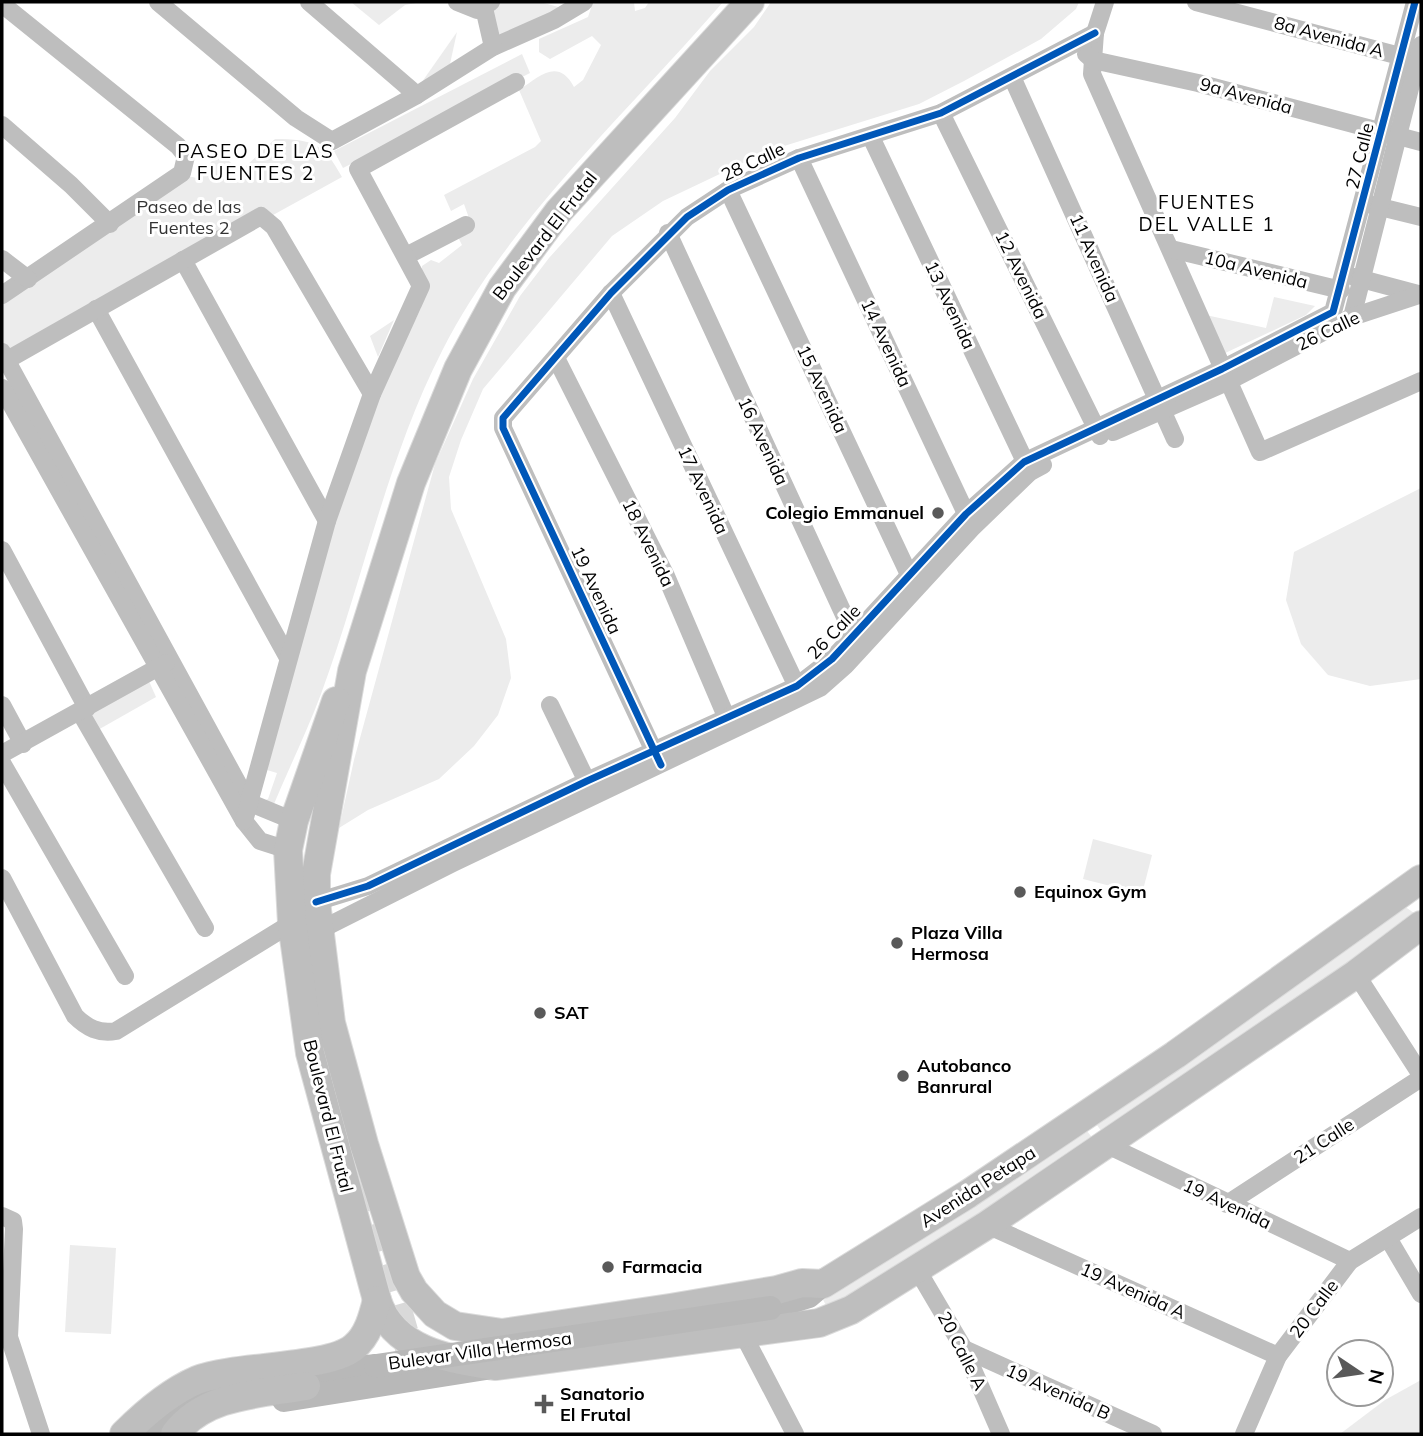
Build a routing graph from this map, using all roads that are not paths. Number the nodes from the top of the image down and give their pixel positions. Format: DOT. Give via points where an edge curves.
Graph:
graph roads {
  1 [pos="158,2"];
  2 [pos="309,2"];
  3 [pos="457,2"];
  4 [pos="584,2"];
  5 [pos="750,2"];
  6 [pos="1105,2"];
  7 [pos="1196,2"];
  8 [pos="1415,2"];
  9 [pos="2,4"];
  10 [pos="488,5"];
  11 [pos="1095,33"];
  12 [pos="1075,45"];
  13 [pos="493,47"];
  14 [pos="1415,56"];
  15 [pos="1093,60"];
  16 [pos="1012,77"];
  17 [pos="516,82"];
  18 [pos="417,95"];
  19 [pos="941,113"];
  20 [pos="2,125"];
  21 [pos="1390,135"];
  22 [pos="871,137"];
  23 [pos="1421,142"];
  24 [pos="799,158"];
  25 [pos="728,190"];
  26 [pos="1372,205"];
  27 [pos="1421,217"];
  28 [pos="110,224"];
  29 [pos="467,225"];
  30 [pos="668,233"];
  31 [pos="1171,249"];
  32 [pos="406,256"];
  33 [pos="2,259"];
  34 [pos="183,260"];
  35 [pos="28,279"];
  36 [pos="1350,281"];
  37 [pos="611,293"];
  38 [pos="2,295"];
  39 [pos="1420,295"];
  40 [pos="96,309"];
  41 [pos="1329,315"];
  42 [pos="1352,317"];
  43 [pos="556,358"];
  44 [pos="4,359"];
  45 [pos="1225,375"];
  46 [pos="1421,381"];
  47 [pos="2,388"];
  48 [pos="372,394"];
  49 [pos="1161,405"];
  50 [pos="503,428"];
  51 [pos="1098,432"];
  52 [pos="1175,439"];
  53 [pos="1027,467"];
  54 [pos="969,521"];
  55 [pos="327,522"];
  56 [pos="2,550"];
  57 [pos="913,581"];
  58 [pos="856,642"];
  59 [pos="287,656"];
  60 [pos="163,665"];
  61 [pos="352,671"];
  62 [pos="799,692"];
  63 [pos="2,705"];
  64 [pos="550,705"];
  65 [pos="83,710"];
  66 [pos="729,725"];
  67 [pos="23,744"];
  68 [pos="2,754"];
  69 [pos="657,758"];
  70 [pos="2,763"];
  71 [pos="590,788"];
  72 [pos="248,802"];
  73 [pos="244,821"];
  74 [pos="294,821"];
  75 [pos="288,849"];
  76 [pos="316,874"];
  77 [pos="2,878"];
  78 [pos="1421,879"];
  79 [pos="316,902"];
  80 [pos="292,923"];
  81 [pos="1421,925"];
  82 [pos="205,929"];
  83 [pos="318,931"];
  84 [pos="1356,974"];
  85 [pos="125,976"];
  86 [pos="326,993"];
  87 [pos="326,1063"];
  88 [pos="1421,1077"];
  89 [pos="1084,1116"];
  90 [pos="1105,1144"];
  91 [pos="1227,1204"];
  92 [pos="2,1216"];
  93 [pos="1421,1217"];
  94 [pos="988,1225"];
  95 [pos="1388,1238"];
  96 [pos="1350,1261"];
  97 [pos="918,1271"];
  98 [pos="823,1284"];
  99 [pos="1421,1294"];
  100 [pos="377,1300"];
  101 [pos="422,1302"];
  102 [pos="391,1329"];
  103 [pos="471,1330"];
  104 [pos="743,1334"];
  105 [pos="5,1341"];
  106 [pos="964,1349"];
  107 [pos="1278,1356"];
  108 [pos="468,1362"];
  109 [pos="496,1366"];
  110 [pos="306,1386"];
  111 [pos="185,1432"];
  112 [pos="41,1434"];
  113 [pos="124,1434"];
  114 [pos="144,1434"];
  115 [pos="795,1434"];
  116 [pos="1001,1434"];
  117 [pos="1153,1434"];
  118 [pos="1244,1434"];
  1 -- 18 [label="street" via="296,118 329,140"];
  2 -- 18 [label="street"];
  3 -- 10 [label="street" via="469,9"];
  4 -- 13 [label="street"];
  5 -- 61 [label="main road, Boulevard El Frutal" via="559,211 479,325 411,483"];
  6 -- 11 [label="street"];
  7 -- 14 [label="street, 8a Avenida A"];
  8 -- 14 [label="street, 27 Calle"];
  9 -- 28 [label="street" via="186,156 182,173"];
  10 -- 13 [label="street"];
  11 -- 12 [label="street, 28 Calle"];
  11 -- 15 [label="street"];
  12 -- 15 [label="street, 9a Avenida"];
  12 -- 16 [label="street, 28 Calle"];
  13 -- 18 [label="street"];
  14 -- 21 [label="street, 27 Calle"];
  15 -- 21 [label="street, 9a Avenida"];
  15 -- 31 [label="street" via="1092,75"];
  16 -- 19 [label="street, 28 Calle"];
  16 -- 49 [label="street, 11 Avenida"];
  17 -- 32 [label="street" via="359,167"];
  19 -- 22 [label="street, 28 Calle"];
  19 -- 51 [label="street, 12 Avenida"];
  20 -- 28 [label="street"];
  21 -- 23 [label="street, 9a Avenida"];
  21 -- 26 [label="street, 27 Calle"];
  22 -- 24 [label="street, 28 Calle"];
  22 -- 53 [label="street, 13 Avenida"];
  24 -- 25 [label="street, 28 Calle"];
  24 -- 54 [label="street, 14 Avenida"];
  25 -- 30 [label="street, 28 Calle"];
  25 -- 57 [label="street, 15 Avenida"];
  26 -- 27 [label="street"];
  26 -- 36 [label="street, 27 Calle"];
  28 -- 35 [label="street"];
  29 -- 32 [label="street"];
  30 -- 37 [label="street, 28 Calle"];
  30 -- 58 [label="street, 16 Avenida"];
  31 -- 36 [label="street, 10a Avenida"];
  31 -- 45 [label="street"];
  32 -- 48 [label="street" via="421,289"];
  33 -- 35 [label="street"];
  34 -- 40 [label="street"];
  34 -- 48 [label="street" via="257,217 267,218"];
  34 -- 55 [label="street"];
  35 -- 38 [label="street"];
  36 -- 39 [label="street, 10a Avenida"];
  36 -- 41 [label="street, 27 Calle"];
  36 -- 42 [label="street, 27 Calle"];
  37 -- 43 [label="street, 28 Calle"];
  37 -- 62 [label="street, 17 Avenida"];
  39 -- 42 [label="street, 26 Calle"];
  40 -- 44 [label="street"];
  40 -- 59 [label="street"];
  41 -- 45 [label="street, 26 Calle"];
  42 -- 45 [label="street, 26 Calle"];
  43 -- 50 [label="street, 28 Calle" via="503,418"];
  43 -- 66 [label="street, 18 Avenida" via="666,576"];
  44 -- 60 [label="street"];
  45 -- 46 [label="street" via="1260,452"];
  45 -- 49 [label="street, 26 Calle"];
  47 -- 60 [label="street"];
  48 -- 55 [label="street"];
  49 -- 51 [label="street, 26 Calle"];
  49 -- 52 [label="street, 11 Avenida"];
  50 -- 69 [label="street, 19 Avenida"];
  51 -- 53 [label="street, 26 Calle"];
  53 -- 54 [label="street, 26 Calle"];
  54 -- 57 [label="street, 26 Calle"];
  55 -- 59 [label="street"];
  56 -- 65 [label="street"];
  57 -- 58 [label="street, 26 Calle"];
  58 -- 62 [label="street, 26 Calle"];
  59 -- 72 [label="street"];
  60 -- 65 [label="street"];
  60 -- 72 [label="street"];
  60 -- 73 [label="street"];
  61 -- 74 [label="main road, Boulevard El Frutal" via="328,717"];
  61 -- 76 [label="main road, Boulevard El Frutal"];
  62 -- 66 [label="street, 26 Calle"];
  63 -- 67 [label="street"];
  64 -- 71 [label="street"];
  65 -- 67 [label="street"];
  65 -- 82 [label="street"];
  66 -- 69 [label="street, 26 Calle"];
  67 -- 68 [label="street"];
  69 -- 71 [label="street, 26 Calle"];
  70 -- 85 [label="street"];
  71 -- 79 [label="street, 26 Calle" via="368,886"];
  71 -- 83 [label="street, 26 Calle"];
  72 -- 73 [label="street"];
  72 -- 74 [label="street"];
  73 -- 75 [label="street" via="261,842"];
  74 -- 75 [label="main road, Boulevard El Frutal"];
  74 -- 76 [label="main road" via="306,830 308,866"];
  75 -- 80 [label="main road, Boulevard El Frutal"];
  76 -- 79 [label="main road, Boulevard El Frutal"];
  77 -- 80 [label="street" via="75,1016 84,1025 106,1032 116,1031"];
  78 -- 89 [label="main road, Avenida Petapa"];
  79 -- 83 [label="main road, Boulevard El Frutal"];
  80 -- 100 [label="main road, Boulevard El Frutal" via="310,1053"];
  81 -- 84 [label="main road, Avenida Petapa"];
  83 -- 86 [label="main road, Boulevard El Frutal"];
  84 -- 88 [label="street"];
  84 -- 90 [label="main road, Avenida Petapa"];
  86 -- 87 [label="main road"];
  86 -- 101 [label="main road, Boulevard El Frutal" via="382,1203 406,1277"];
  88 -- 91 [label="street, 21 Calle"];
  89 -- 90 [label="main road"];
  89 -- 98 [label="main road, Avenida Petapa"];
  90 -- 91 [label="street, 19 Avenida"];
  90 -- 94 [label="main road, Avenida Petapa"];
  91 -- 96 [label="street, 19 Avenida"];
  92 -- 105 [label="street" via="12,1221 14,1229"];
  93 -- 95 [label="street, 20 Calle"];
  94 -- 97 [label="main road, Avenida Petapa"];
  94 -- 107 [label="street, 19 Avenida A"];
  95 -- 96 [label="street, 20 Calle"];
  95 -- 99 [label="street"];
  96 -- 107 [label="street, 20 Calle"];
  97 -- 104 [label="main road, Avenida Petapa" via="840,1316"];
  97 -- 106 [label="street, 20 Calle A"];
  98 -- 103 [label="main road, Avenida Petapa" via="802,1283 502,1333"];
  98 -- 114 [label="main road, Bulevar Villa Hermosa, bridge" via="809,1297 770,1308 214,1389 188,1401"];
  100 -- 102 [label="main road, Boulevard El Frutal"];
  100 -- 113 [label="main road" via="368,1327 351,1350 324,1360 229,1371 199,1380 152,1408"];
  101 -- 102 [label="main road" via="414,1329 403,1333"];
  101 -- 103 [label="main road, Boulevard El Frutal" via="444,1321"];
  102 -- 108 [label="main road" via="427,1350"];
  103 -- 108 [label="main road" via="463,1346"];
  104 -- 109 [label="main road, Avenida Petapa"];
  104 -- 115 [label="street"];
  105 -- 112 [label="street"];
  106 -- 116 [label="street, 20 Calle A"];
  106 -- 117 [label="street, 19 Avenida B"];
  107 -- 118 [label="street, 20 Calle"];
  108 -- 109 [label="main road"];
  109 -- 111 [label="main road, Bulevar Villa Hermosa" via="228,1410"];
  110 -- 111 [label="main road" via="211,1405 185,1421"];
}
